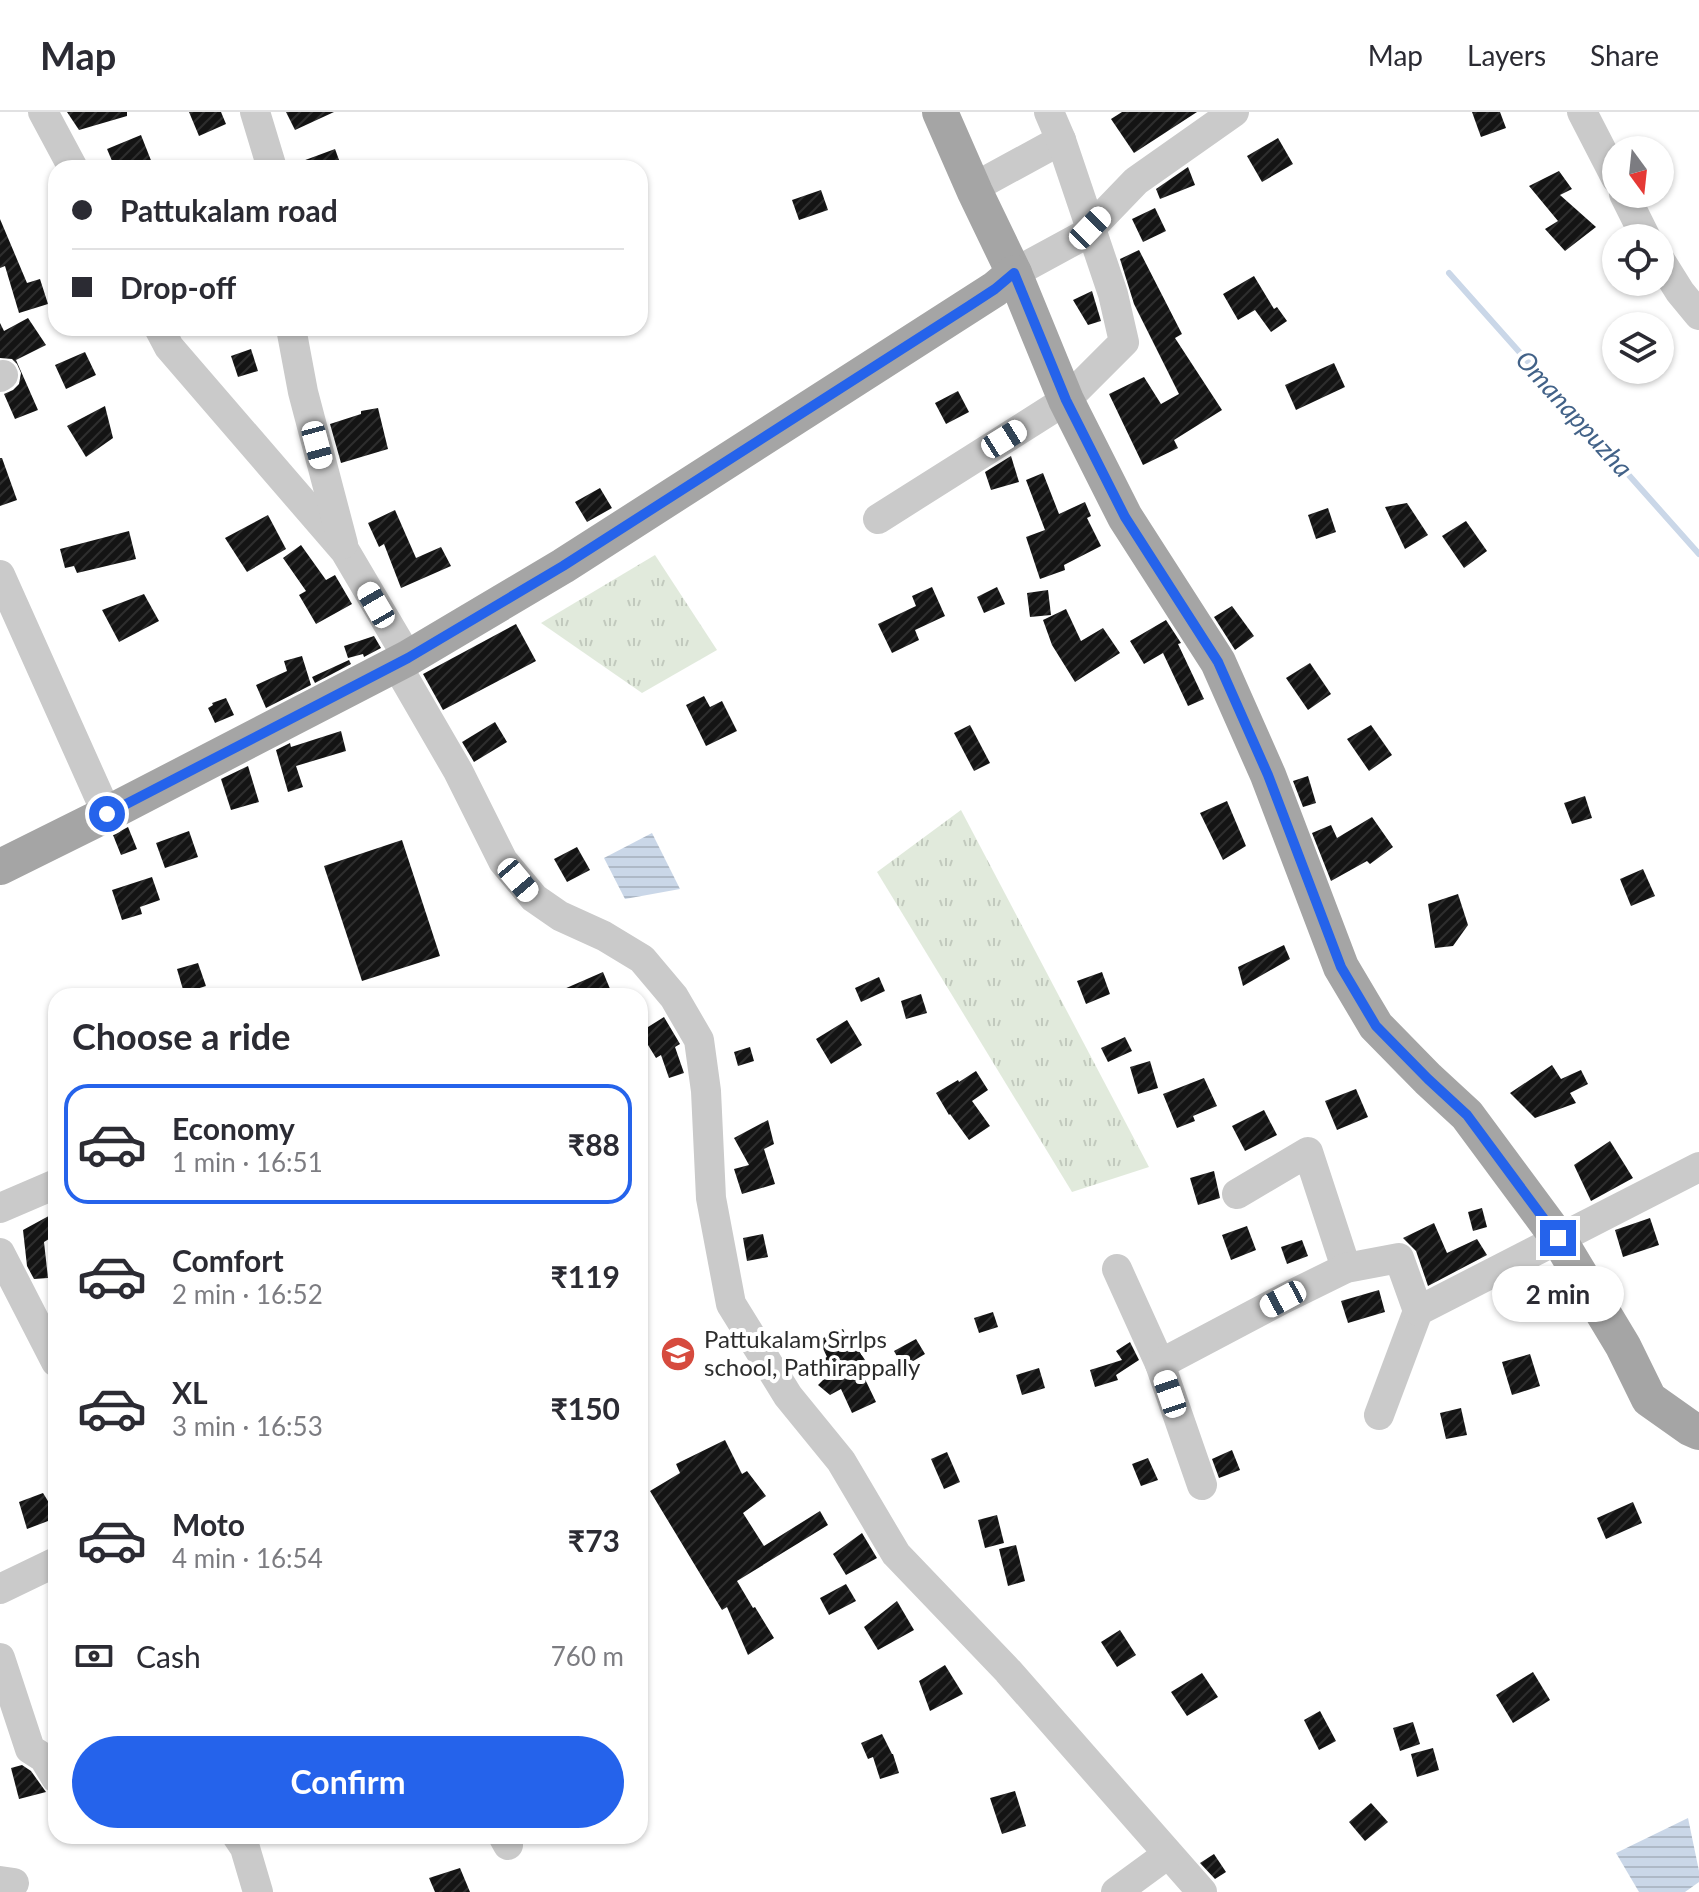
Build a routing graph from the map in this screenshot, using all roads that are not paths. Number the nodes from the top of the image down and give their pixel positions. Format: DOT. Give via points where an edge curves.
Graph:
graph roads {
  1 [pos="43,112"];
  2 [pos="255,112"];
  3 [pos="940,112"];
  4 [pos="1049,112"];
  5 [pos="1234,112"];
  6 [pos="1582,112"];
  7 [pos="1061,140"];
  8 [pos="1602,151"];
  9 [pos="69,160"];
  10 [pos="270,160"];
  11 [pos="973,188"];
  12 [pos="1090,228"];
  13 [pos="1014,273"];
  14 [pos="1674,282"];
  15 [pos="1699,315"];
  16 [pos="163,336"];
  17 [pos="292,336"];
  18 [pos="1066,400"];
  19 [pos="878,519"];
  20 [pos="345,551"];
  21 [pos="0,575"];
  22 [pos="402,661"];
  23 [pos="107,814"];
  24 [pos="0,867"];
  25 [pos="1699,1167"];
  26 [pos="48,1187"];
  27 [pos="1237,1194"];
  28 [pos="0,1208"];
  29 [pos="1558,1238"];
  30 [pos="0,1253"];
  31 [pos="1346,1268"];
  32 [pos="1117,1269"];
  33 [pos="1418,1311"];
  34 [pos="48,1346"];
  35 [pos="1160,1364"];
  36 [pos="1379,1415"];
  37 [pos="1699,1432"];
  38 [pos="1202,1485"];
  39 [pos="48,1566"];
  40 [pos="0,1589"];
  41 [pos="0,1658"];
  42 [pos="48,1765"];
  43 [pos="242,1844"];
  44 [pos="1168,1854"];
  45 [pos="258,1892"];
  46 [pos="1116,1892"];
  47 [pos="1202,1892"];
  1 -- 9 [label="street"];
  2 -- 10 [label="street"];
  3 -- 11 [label="main road"];
  4 -- 7 [label="street"];
  5 -- 12 [label="street" via="1136,181"];
  6 -- 8 [label="street"];
  7 -- 11 [label="street"];
  7 -- 12 [label="street"];
  11 -- 13 [label="main road"];
  12 -- 13 [label="street"];
  12 -- 18 [label="street" via="1124,342"];
  13 -- 18 [label="main road"];
  13 -- 22 [label="main road" via="563,566"];
  14 -- 15 [label="street"];
  16 -- 20 [label="street"];
  17 -- 20 [label="street"];
  18 -- 19 [label="street"];
  18 -- 29 [label="main road" via="1125,517 1218,662 1268,775 1341,967 1376,1026 1467,1115"];
  20 -- 22 [label="street"];
  21 -- 23 [label="street"];
  22 -- 23 [label="main road"];
  22 -- 44 [label="street" via="503,861 534,898 642,959 674,997 699,1040 711,1198 731,1304 788,1396 841,1461 896,1554 1008,1671"];
  23 -- 24 [label="main road"];
  25 -- 29 [label="street"];
  26 -- 28 [label="street"];
  27 -- 31 [label="street" via="1308,1152"];
  29 -- 33 [label="street"];
  29 -- 37 [label="main road" via="1649,1399"];
  30 -- 34 [label="street"];
  31 -- 33 [label="street" via="1399,1258"];
  31 -- 35 [label="street"];
  32 -- 35 [label="street"];
  33 -- 36 [label="street"];
  35 -- 38 [label="street"];
  39 -- 40 [label="street"];
  41 -- 42 [label="street" via="30,1749"];
  43 -- 45 [label="street"];
  44 -- 46 [label="street"];
  44 -- 47 [label="street"];
}
